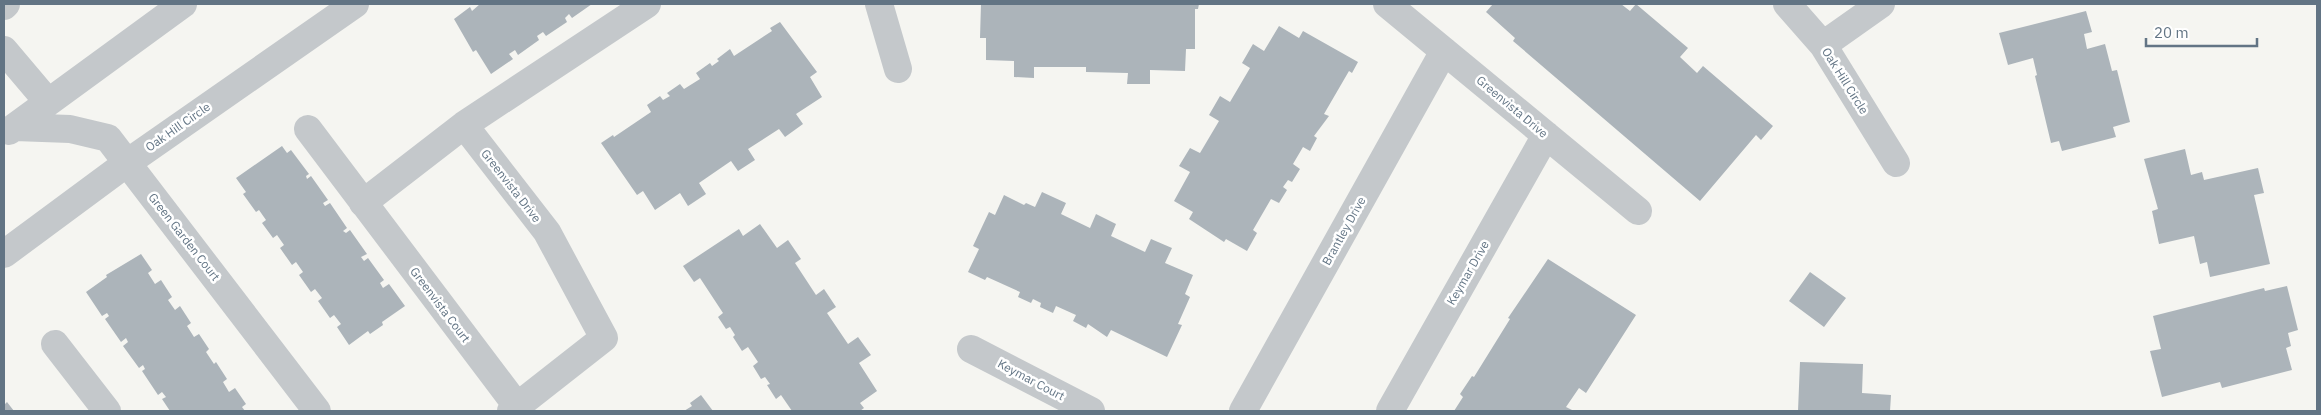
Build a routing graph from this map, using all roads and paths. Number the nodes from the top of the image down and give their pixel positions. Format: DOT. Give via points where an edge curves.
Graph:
graph roads {
  1 [pos="183,4"];
  2 [pos="355,4"];
  3 [pos="647,4"];
  4 [pos="879,4"];
  5 [pos="1387,4"];
  6 [pos="1786,4"];
  7 [pos="1881,4"];
  8 [pos="1823,45"];
  9 [pos="4,50"];
  10 [pos="1444,51"];
  11 [pos="898,70"];
  12 [pos="48,102"];
  13 [pos="464,125"];
  14 [pos="308,129"];
  15 [pos="9,131"];
  16 [pos="1546,135"];
  17 [pos="127,163"];
  18 [pos="1896,163"];
  19 [pos="363,203"];
  20 [pos="1638,211"];
  21 [pos="4,254"];
  22 [pos="55,344"];
  23 [pos="971,349"];
  24 [pos="514,409"];
  25 [pos="107,411"];
  26 [pos="317,411"];
  27 [pos="1091,411"];
  28 [pos="1243,411"];
  29 [pos="1390,411"];
  1 -- 12 [label="street"];
  2 -- 17 [label="street, Oak Hill Circle"];
  3 -- 13 [label="street"];
  4 -- 11 [label="street"];
  5 -- 10 [label="street, Greenvista Drive"];
  6 -- 8 [label="street, Oak Hill Circle"];
  7 -- 8 [label="street"];
  8 -- 18 [label="street, Oak Hill Circle"];
  9 -- 12 [label="street"];
  10 -- 16 [label="street, Greenvista Drive"];
  10 -- 28 [label="street, Brantley Drive"];
  12 -- 15 [label="street"];
  13 -- 19 [label="street"];
  13 -- 24 [label="street, Greenvista Drive" via="546,232 604,338"];
  14 -- 19 [label="street, Greenvista Court"];
  15 -- 17 [label="street, Green Garden Court" via="70,129 108,138"];
  16 -- 20 [label="street, Greenvista Drive"];
  16 -- 29 [label="street, Keymar Drive"];
  17 -- 21 [label="street, Oak Hill Circle"];
  17 -- 26 [label="street, Green Garden Court"];
  19 -- 24 [label="street, Greenvista Court"];
  22 -- 25 [label="street"];
  23 -- 27 [label="street, Keymar Court"];
}
